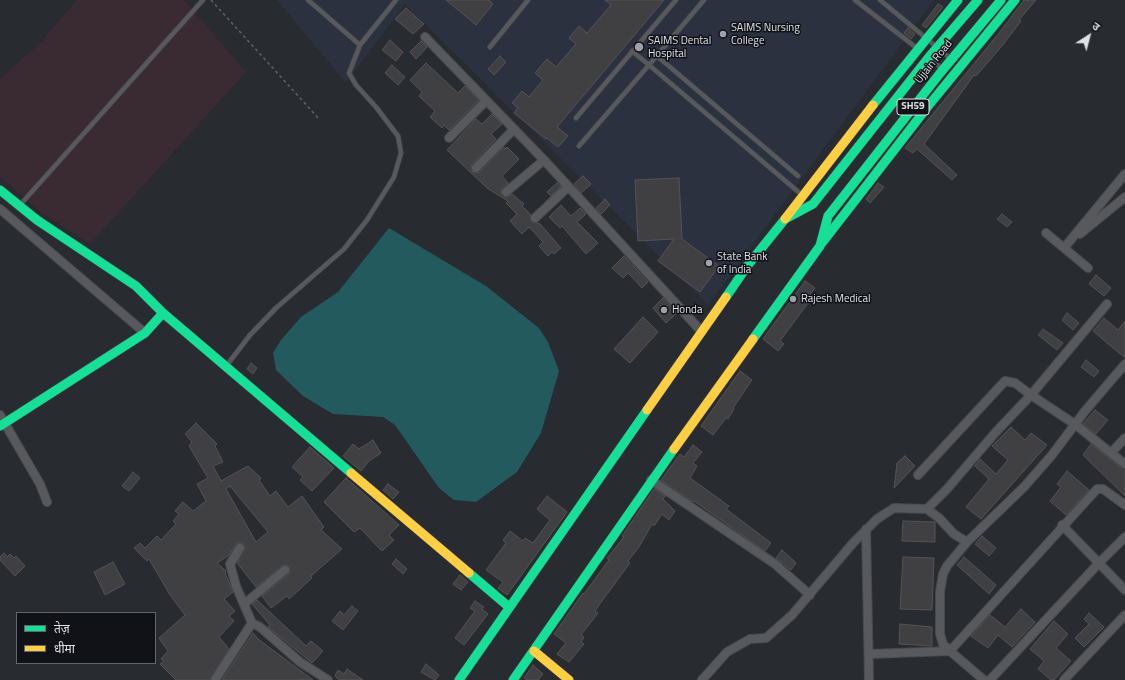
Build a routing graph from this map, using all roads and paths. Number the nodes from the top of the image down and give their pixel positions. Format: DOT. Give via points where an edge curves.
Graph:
graph roads {
  1 [pos="202,0"];
  2 [pos="211,0"];
  3 [pos="308,0"];
  4 [pos="394,0"];
  5 [pos="528,0"];
  6 [pos="676,0"];
  7 [pos="704,0"];
  8 [pos="855,0"];
  9 [pos="880,0"];
  10 [pos="958,0"];
  11 [pos="978,0"];
  12 [pos="1001,0"];
  13 [pos="1015,0"];
  14 [pos="425,37"];
  15 [pos="927,38"];
  16 [pos="360,45"];
  17 [pos="490,47"];
  18 [pos="937,47"];
  19 [pos="918,49"];
  20 [pos="632,51"];
  21 [pos="657,56"];
  22 [pos="929,57"];
  23 [pos="951,60"];
  24 [pos="649,65"];
  25 [pos="943,69"];
  26 [pos="486,101"];
  27 [pos="576,118"];
  28 [pos="320,120"];
  29 [pos="514,129"];
  30 [pos="449,138"];
  31 [pos="579,146"];
  32 [pos="544,160"];
  33 [pos="476,168"];
  34 [pos="1125,174"];
  35 [pos="798,176"];
  36 [pos="568,187"];
  37 [pos="0,190"];
  38 [pos="506,192"];
  39 [pos="802,196"];
  40 [pos="1125,197"];
  41 [pos="18,206"];
  42 [pos="0,209"];
  43 [pos="535,218"];
  44 [pos="785,219"];
  45 [pos="1046,234"];
  46 [pos="820,246"];
  47 [pos="1064,248"];
  48 [pos="1088,268"];
  49 [pos="1107,304"];
  50 [pos="163,313"];
  51 [pos="701,331"];
  52 [pos="145,333"];
  53 [pos="1125,364"];
  54 [pos="226,366"];
  55 [pos="1031,395"];
  56 [pos="2,421"];
  57 [pos="1076,425"];
  58 [pos="1125,438"];
  59 [pos="1111,453"];
  60 [pos="1125,464"];
  61 [pos="918,475"];
  62 [pos="651,480"];
  63 [pos="47,502"];
  64 [pos="1125,505"];
  65 [pos="927,509"];
  66 [pos="1062,526"];
  67 [pos="866,529"];
  68 [pos="1125,537"];
  69 [pos="967,542"];
  70 [pos="240,548"];
  71 [pos="1098,564"];
  72 [pos="285,570"];
  73 [pos="1125,590"];
  74 [pos="810,595"];
  75 [pos="244,604"];
  76 [pos="509,607"];
  77 [pos="1125,615"];
  78 [pos="252,623"];
  79 [pos="534,651"];
  80 [pos="950,651"];
  81 [pos="870,654"];
  82 [pos="215,680"];
  83 [pos="328,680"];
  84 [pos="459,680"];
  85 [pos="513,680"];
  86 [pos="569,680"];
  87 [pos="702,680"];
  88 [pos="869,680"];
  89 [pos="984,680"];
  90 [pos="990,680"];
  91 [pos="1064,680"];
  1 -- 41 [label="lane"];
  2 -- 28 [label="path"];
  3 -- 16 [label="lane"];
  4 -- 16 [label="lane"];
  5 -- 17 [label="lane"];
  6 -- 20 [label="lane"];
  7 -- 21 [label="lane"];
  8 -- 19 [label="lane"];
  9 -- 15 [label="lane"];
  10 -- 15 [label="main road"];
  11 -- 18 [label="main road, Ujjain Road / SH59"];
  12 -- 23 [label="main road, Ujjain Road / SH59"];
  13 -- 46 [label="main road" via="929,104"];
  14 -- 26 [label="street"];
  15 -- 18 [label="lane"];
  15 -- 19 [label="main road"];
  16 -- 54 [label="lane" via="349,74 398,136 401,153 394,177 367,220 344,249 276,308 250,335"];
  18 -- 22 [label="main road, Ujjain Road / SH59"];
  18 -- 23 [label="lane"];
  19 -- 22 [label="lane"];
  19 -- 39 [label="main road"];
  20 -- 24 [label="lane"];
  20 -- 27 [label="lane"];
  21 -- 24 [label="lane"];
  21 -- 35 [label="lane"];
  22 -- 25 [label="lane"];
  22 -- 44 [label="main road, Ujjain Road / SH59" via="813,204"];
  23 -- 25 [label="main road, Ujjain Road / SH59"];
  24 -- 31 [label="lane"];
  24 -- 39 [label="lane"];
  25 -- 46 [label="main road, Ujjain Road / SH59" via="828,216"];
  26 -- 29 [label="street"];
  26 -- 30 [label="street"];
  29 -- 32 [label="street"];
  29 -- 33 [label="street"];
  32 -- 36 [label="street"];
  32 -- 38 [label="street"];
  34 -- 47 [label="street"];
  36 -- 43 [label="street"];
  36 -- 51 [label="street"];
  37 -- 41 [label="main road"];
  39 -- 44 [label="main road"];
  40 -- 47 [label="street"];
  41 -- 50 [label="main road" via="136,286"];
  42 -- 52 [label="street"];
  44 -- 51 [label="main road"];
  45 -- 47 [label="street"];
  46 -- 62 [label="main road"];
  47 -- 48 [label="street"];
  49 -- 55 [label="street"];
  50 -- 52 [label="main road"];
  50 -- 54 [label="main road"];
  51 -- 76 [label="main road"];
  52 -- 56 [label="main road"];
  53 -- 57 [label="street" via="1084,411"];
  54 -- 76 [label="main road"];
  55 -- 57 [label="street"];
  55 -- 61 [label="street" via="1015,383 1005,381"];
  55 -- 65 [label="street"];
  56 -- 63 [label="street" via="40,484"];
  57 -- 59 [label="street"];
  57 -- 69 [label="street" via="1024,487"];
  58 -- 59 [label="street"];
  59 -- 60 [label="street"];
  62 -- 74 [label="street" via="775,564"];
  62 -- 79 [label="main road"];
  64 -- 66 [label="street" via="1103,489 1097,489"];
  65 -- 67 [label="street" via="894,508"];
  65 -- 69 [label="street" via="954,534"];
  66 -- 71 [label="street"];
  66 -- 80 [label="street"];
  67 -- 74 [label="street"];
  67 -- 81 [label="street"];
  68 -- 71 [label="street"];
  69 -- 80 [label="street" via="947,566 940,592 940,634 943,644"];
  70 -- 75 [label="street" via="230,564"];
  71 -- 73 [label="street"];
  71 -- 90 [label="street"];
  72 -- 75 [label="street"];
  74 -- 87 [label="street" via="766,638 750,639 727,652"];
  75 -- 78 [label="street"];
  76 -- 84 [label="main road"];
  77 -- 91 [label="street"];
  78 -- 82 [label="street"];
  78 -- 83 [label="street" via="300,662"];
  79 -- 85 [label="main road"];
  79 -- 86 [label="main road"];
  80 -- 81 [label="street"];
  80 -- 89 [label="street"];
  81 -- 88 [label="street"];
}
